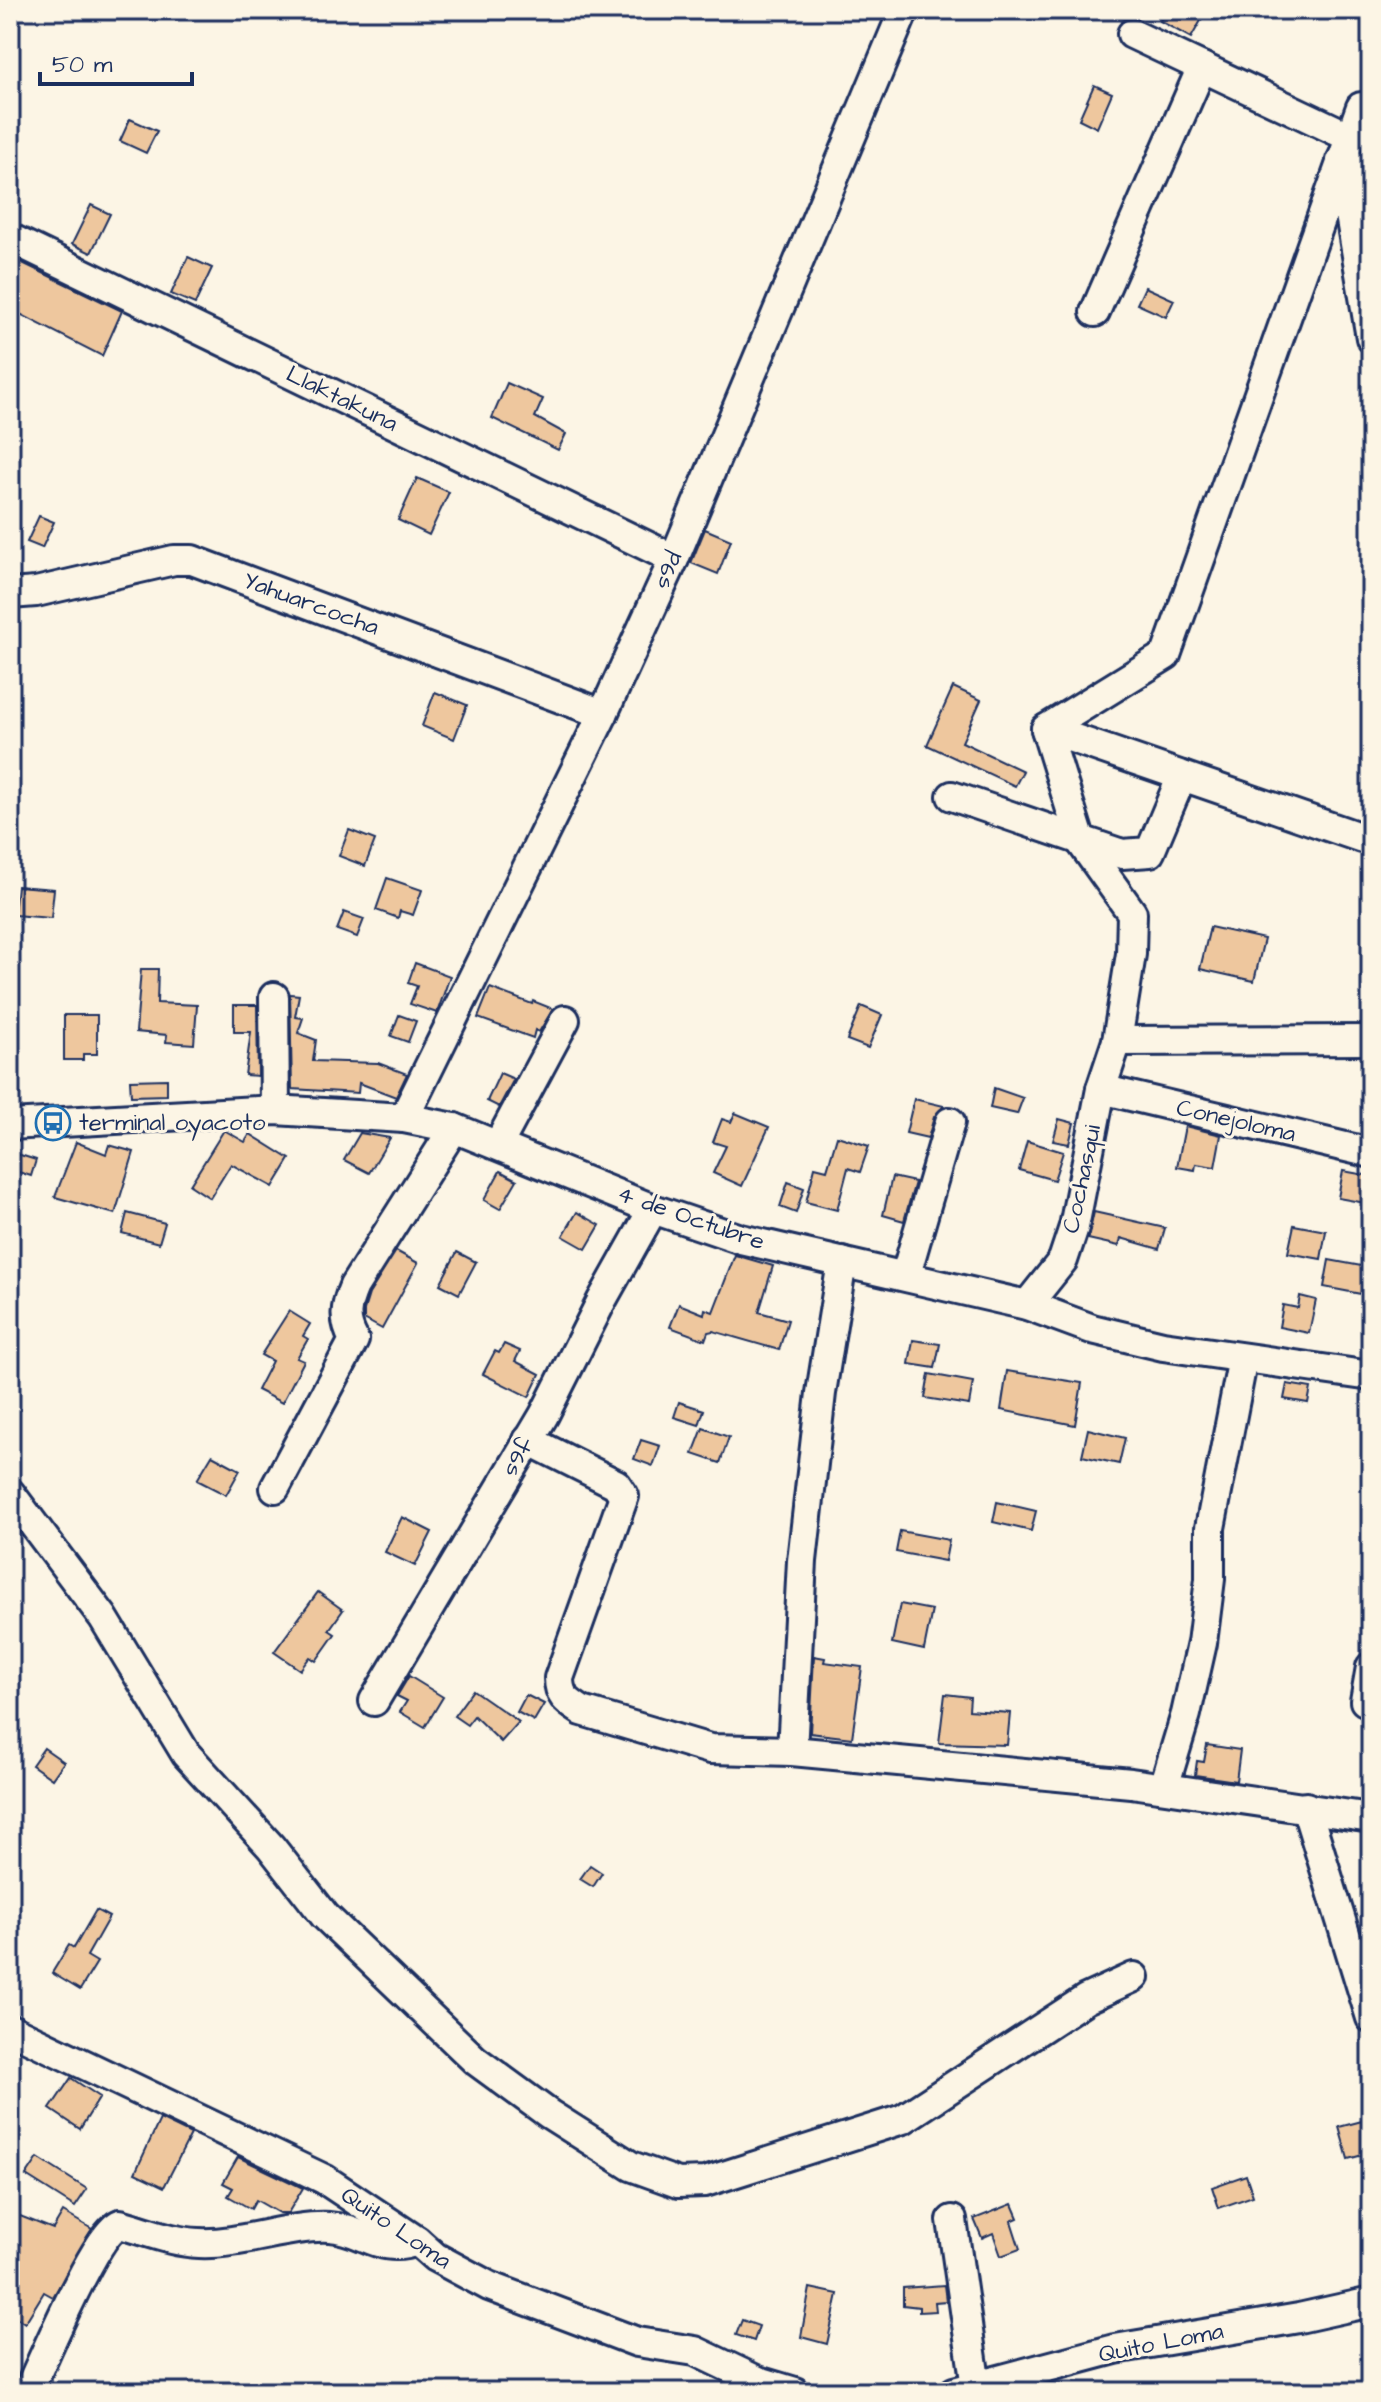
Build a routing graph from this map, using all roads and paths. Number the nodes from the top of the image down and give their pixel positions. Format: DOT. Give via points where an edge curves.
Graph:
graph roads {
  1 [pos="904,10"];
  2 [pos="1132,34"];
  3 [pos="1202,67"];
  4 [pos="1371,107"];
  5 [pos="1346,149"];
  6 [pos="1371,171"];
  7 [pos="10,238"];
  8 [pos="1095,312"];
  9 [pos="1371,338"];
  10 [pos="674,559"];
  11 [pos="10,594"];
  12 [pos="603,714"];
  13 [pos="1046,729"];
  14 [pos="1182,776"];
  15 [pos="952,796"];
  16 [pos="1371,841"];
  17 [pos="1081,842"];
  18 [pos="274,997"];
  19 [pos="565,1020"];
  20 [pos="1371,1040"];
  21 [pos="1117,1041"];
  22 [pos="1101,1089"];
  23 [pos="275,1110"];
  24 [pos="404,1118"];
  25 [pos="950,1122"];
  26 [pos="10,1125"];
  27 [pos="454,1128"];
  28 [pos="498,1145"];
  29 [pos="1371,1153"];
  30 [pos="653,1209"];
  31 [pos="842,1262"];
  32 [pos="906,1274"];
  33 [pos="1027,1305"];
  34 [pos="1243,1358"];
  35 [pos="1371,1376"];
  36 [pos="528,1440"];
  37 [pos="275,1488"];
  38 [pos="10,1493"];
  39 [pos="1371,1667"];
  40 [pos="374,1701"];
  41 [pos="1365,1701"];
  42 [pos="792,1751"];
  43 [pos="1164,1787"];
  44 [pos="1306,1807"];
  45 [pos="1371,1818"];
  46 [pos="1134,1977"];
  47 [pos="1371,2018"];
  48 [pos="10,2029"];
  49 [pos="952,2220"];
  50 [pos="417,2241"];
  51 [pos="1371,2302"];
  52 [pos="965,2389"];
  53 [pos="28,2392"];
  54 [pos="795,2392"];
  1 -- 10 [label="street, s9d"];
  2 -- 3 [label="street"];
  3 -- 5 [label="street"];
  3 -- 8 [label="street"];
  4 -- 5 [label="street" via="1361,107"];
  5 -- 6 [label="street"];
  5 -- 9 [label="street"];
  5 -- 13 [label="street" via="1166,655"];
  7 -- 10 [label="street, Llaktakuna"];
  10 -- 12 [label="street, s9d"];
  11 -- 12 [label="street, Yahuarcocha" via="192,560"];
  12 -- 24 [label="street, s9d"];
  13 -- 14 [label="street"];
  13 -- 17 [label="street, Cochasqui"];
  14 -- 16 [label="street"];
  14 -- 17 [label="street" via="1150,852 1122,854"];
  15 -- 17 [label="street"];
  17 -- 21 [label="street, Cochasqui" via="1132,913"];
  18 -- 23 [label="street"];
  19 -- 28 [label="street"];
  20 -- 21 [label="street"];
  21 -- 22 [label="street, Cochasqui"];
  22 -- 29 [label="street, Conejoloma"];
  22 -- 33 [label="street, Cochasqui" via="1063,1260"];
  23 -- 24 [label="street, 4 de Octubre"];
  23 -- 26 [label="street, 4 de Octubre"];
  24 -- 27 [label="street, 4 de Octubre"];
  25 -- 32 [label="street"];
  27 -- 28 [label="street, 4 de Octubre"];
  27 -- 37 [label="street" via="354,1286 346,1326 354,1340"];
  28 -- 30 [label="street, 4 de Octubre"];
  30 -- 31 [label="street, 4 de Octubre" via="741,1239"];
  30 -- 36 [label="street, s9f"];
  31 -- 32 [label="street, 4 de Octubre"];
  31 -- 42 [label="street" via="802,1561"];
  32 -- 33 [label="street, 4 de Octubre"];
  33 -- 34 [label="street, 4 de Octubre" via="1092,1329"];
  34 -- 35 [label="street, 4 de Octubre"];
  34 -- 43 [label="street" via="1210,1528 1202,1643"];
  36 -- 40 [label="street, s9f"];
  36 -- 42 [label="street" via="616,1484 624,1496 559,1678 564,1699 582,1711 710,1749"];
  38 -- 46 [label="street" via="103,1617 186,1754 325,1916 475,2060 631,2166 678,2183 705,2182 903,2119 1086,1999"];
  39 -- 41 [label="street"];
  42 -- 43 [label="street"];
  43 -- 44 [label="street"];
  44 -- 45 [label="street"];
  44 -- 47 [label="street"];
  48 -- 50 [label="street, Quito Loma" via="324,2179"];
  49 -- 52 [label="street"];
  50 -- 53 [label="street" via="398,2248 326,2227 200,2243 120,2224 95,2253"];
  50 -- 54 [label="street, Quito Loma" via="435,2257 489,2286 568,2318 637,2342 695,2351"];
  51 -- 52 [label="street, Quito Loma" via="1115,2349"];
}
